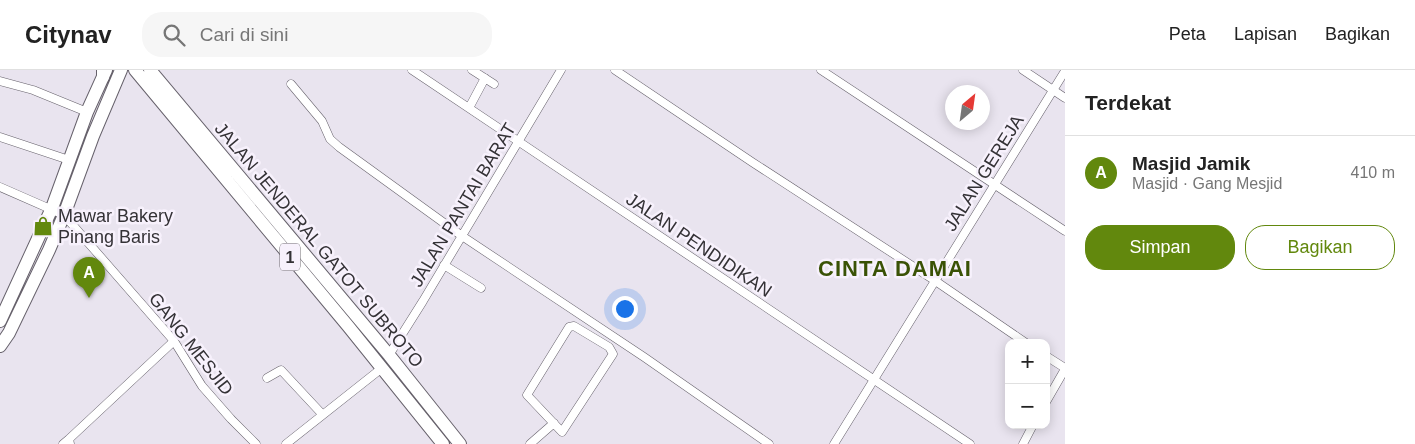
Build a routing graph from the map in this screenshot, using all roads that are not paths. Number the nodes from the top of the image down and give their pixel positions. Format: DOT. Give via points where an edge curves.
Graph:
graph roads {
  1 [pos="121,70"];
  2 [pos="135,70"];
  3 [pos="150,70"];
  4 [pos="412,70"];
  5 [pos="472,70"];
  6 [pos="561,70"];
  7 [pos="615,70"];
  8 [pos="821,70"];
  9 [pos="1023,70"];
  10 [pos="104,72"];
  11 [pos="1065,72"];
  12 [pos="485,78"];
  13 [pos="0,81"];
  14 [pos="291,84"];
  15 [pos="494,84"];
  16 [pos="1054,91"];
  17 [pos="1065,98"];
  18 [pos="469,108"];
  19 [pos="87,112"];
  20 [pos="0,137"];
  21 [pos="518,142"];
  22 [pos="70,160"];
  23 [pos="994,185"];
  24 [pos="0,187"];
  25 [pos="52,208"];
  26 [pos="64,215"];
  27 [pos="1065,231"];
  28 [pos="462,236"];
  29 [pos="444,265"];
  30 [pos="934,280"];
  31 [pos="482,288"];
  32 [pos="0,321"];
  33 [pos="353,322"];
  34 [pos="1020,339"];
  35 [pos="174,341"];
  36 [pos="0,346"];
  37 [pos="388,354"];
  38 [pos="1050,359"];
  39 [pos="382,368"];
  40 [pos="1065,368"];
  41 [pos="267,378"];
  42 [pos="875,380"];
  43 [pos="1050,395"];
  44 [pos="322,414"];
  45 [pos="554,423"];
  46 [pos="1031,429"];
  47 [pos="67,442"];
  48 [pos="256,444"];
  49 [pos="286,444"];
  50 [pos="443,444"];
  51 [pos="460,444"];
  52 [pos="530,444"];
  53 [pos="770,444"];
  54 [pos="834,444"];
  55 [pos="970,444"];
  56 [pos="1023,444"];
  1 -- 26 [label="main road"];
  2 -- 33 [label="main road, JALAN JENDERAL GATOT SUBROTO / 1"];
  3 -- 33 [label="main road, JALAN JENDERAL GATOT SUBROTO / 1"];
  4 -- 18 [label="street, JALAN PENDIDIKAN"];
  5 -- 12 [label="street"];
  6 -- 21 [label="street, JALAN PANTAI BARAT"];
  7 -- 30 [label="street"];
  8 -- 23 [label="street"];
  9 -- 16 [label="street"];
  10 -- 19 [label="main road"];
  11 -- 16 [label="street, JALAN GEREJA"];
  12 -- 15 [label="street"];
  12 -- 18 [label="street"];
  13 -- 19 [label="street" via="33,90"];
  14 -- 28 [label="street" via="339,147"];
  16 -- 17 [label="street"];
  16 -- 23 [label="street, JALAN GEREJA"];
  18 -- 21 [label="street, JALAN PENDIDIKAN"];
  19 -- 22 [label="main road"];
  20 -- 22 [label="street"];
  21 -- 28 [label="street, JALAN PANTAI BARAT"];
  21 -- 42 [label="street, JALAN PENDIDIKAN"];
  22 -- 25 [label="main road"];
  23 -- 27 [label="street"];
  23 -- 30 [label="street, JALAN GEREJA"];
  24 -- 25 [label="street, GANG MESJID"];
  25 -- 26 [label="street, GANG MESJID"];
  25 -- 32 [label="main road"];
  26 -- 35 [label="street, GANG MESJID"];
  26 -- 36 [label="main road"];
  28 -- 29 [label="street, JALAN PANTAI BARAT"];
  28 -- 53 [label="street"];
  29 -- 31 [label="street"];
  29 -- 37 [label="street, JALAN PANTAI BARAT"];
  30 -- 34 [label="street"];
  30 -- 42 [label="street, JALAN GEREJA"];
  33 -- 37 [label="main road, JALAN JENDERAL GATOT SUBROTO / 1"];
  33 -- 39 [label="main road, JALAN JENDERAL GATOT SUBROTO / 1"];
  35 -- 47 [label="street"];
  35 -- 48 [label="street, GANG MESJID" via="202,386"];
  37 -- 51 [label="main road, JALAN JENDERAL GATOT SUBROTO / 1"];
  38 -- 40 [label="street"];
  39 -- 44 [label="street"];
  39 -- 50 [label="main road, JALAN JENDERAL GATOT SUBROTO / 1"];
  40 -- 43 [label="street"];
  41 -- 44 [label="street" via="281,370"];
  42 -- 54 [label="street, JALAN GEREJA"];
  42 -- 55 [label="street, JALAN PENDIDIKAN"];
  44 -- 49 [label="street"];
  45 -- 45 [label="street" via="562,432 613,354 609,347 574,326 569,327 527,393"];
  45 -- 52 [label="street"];
  46 -- 56 [label="street"];
}
